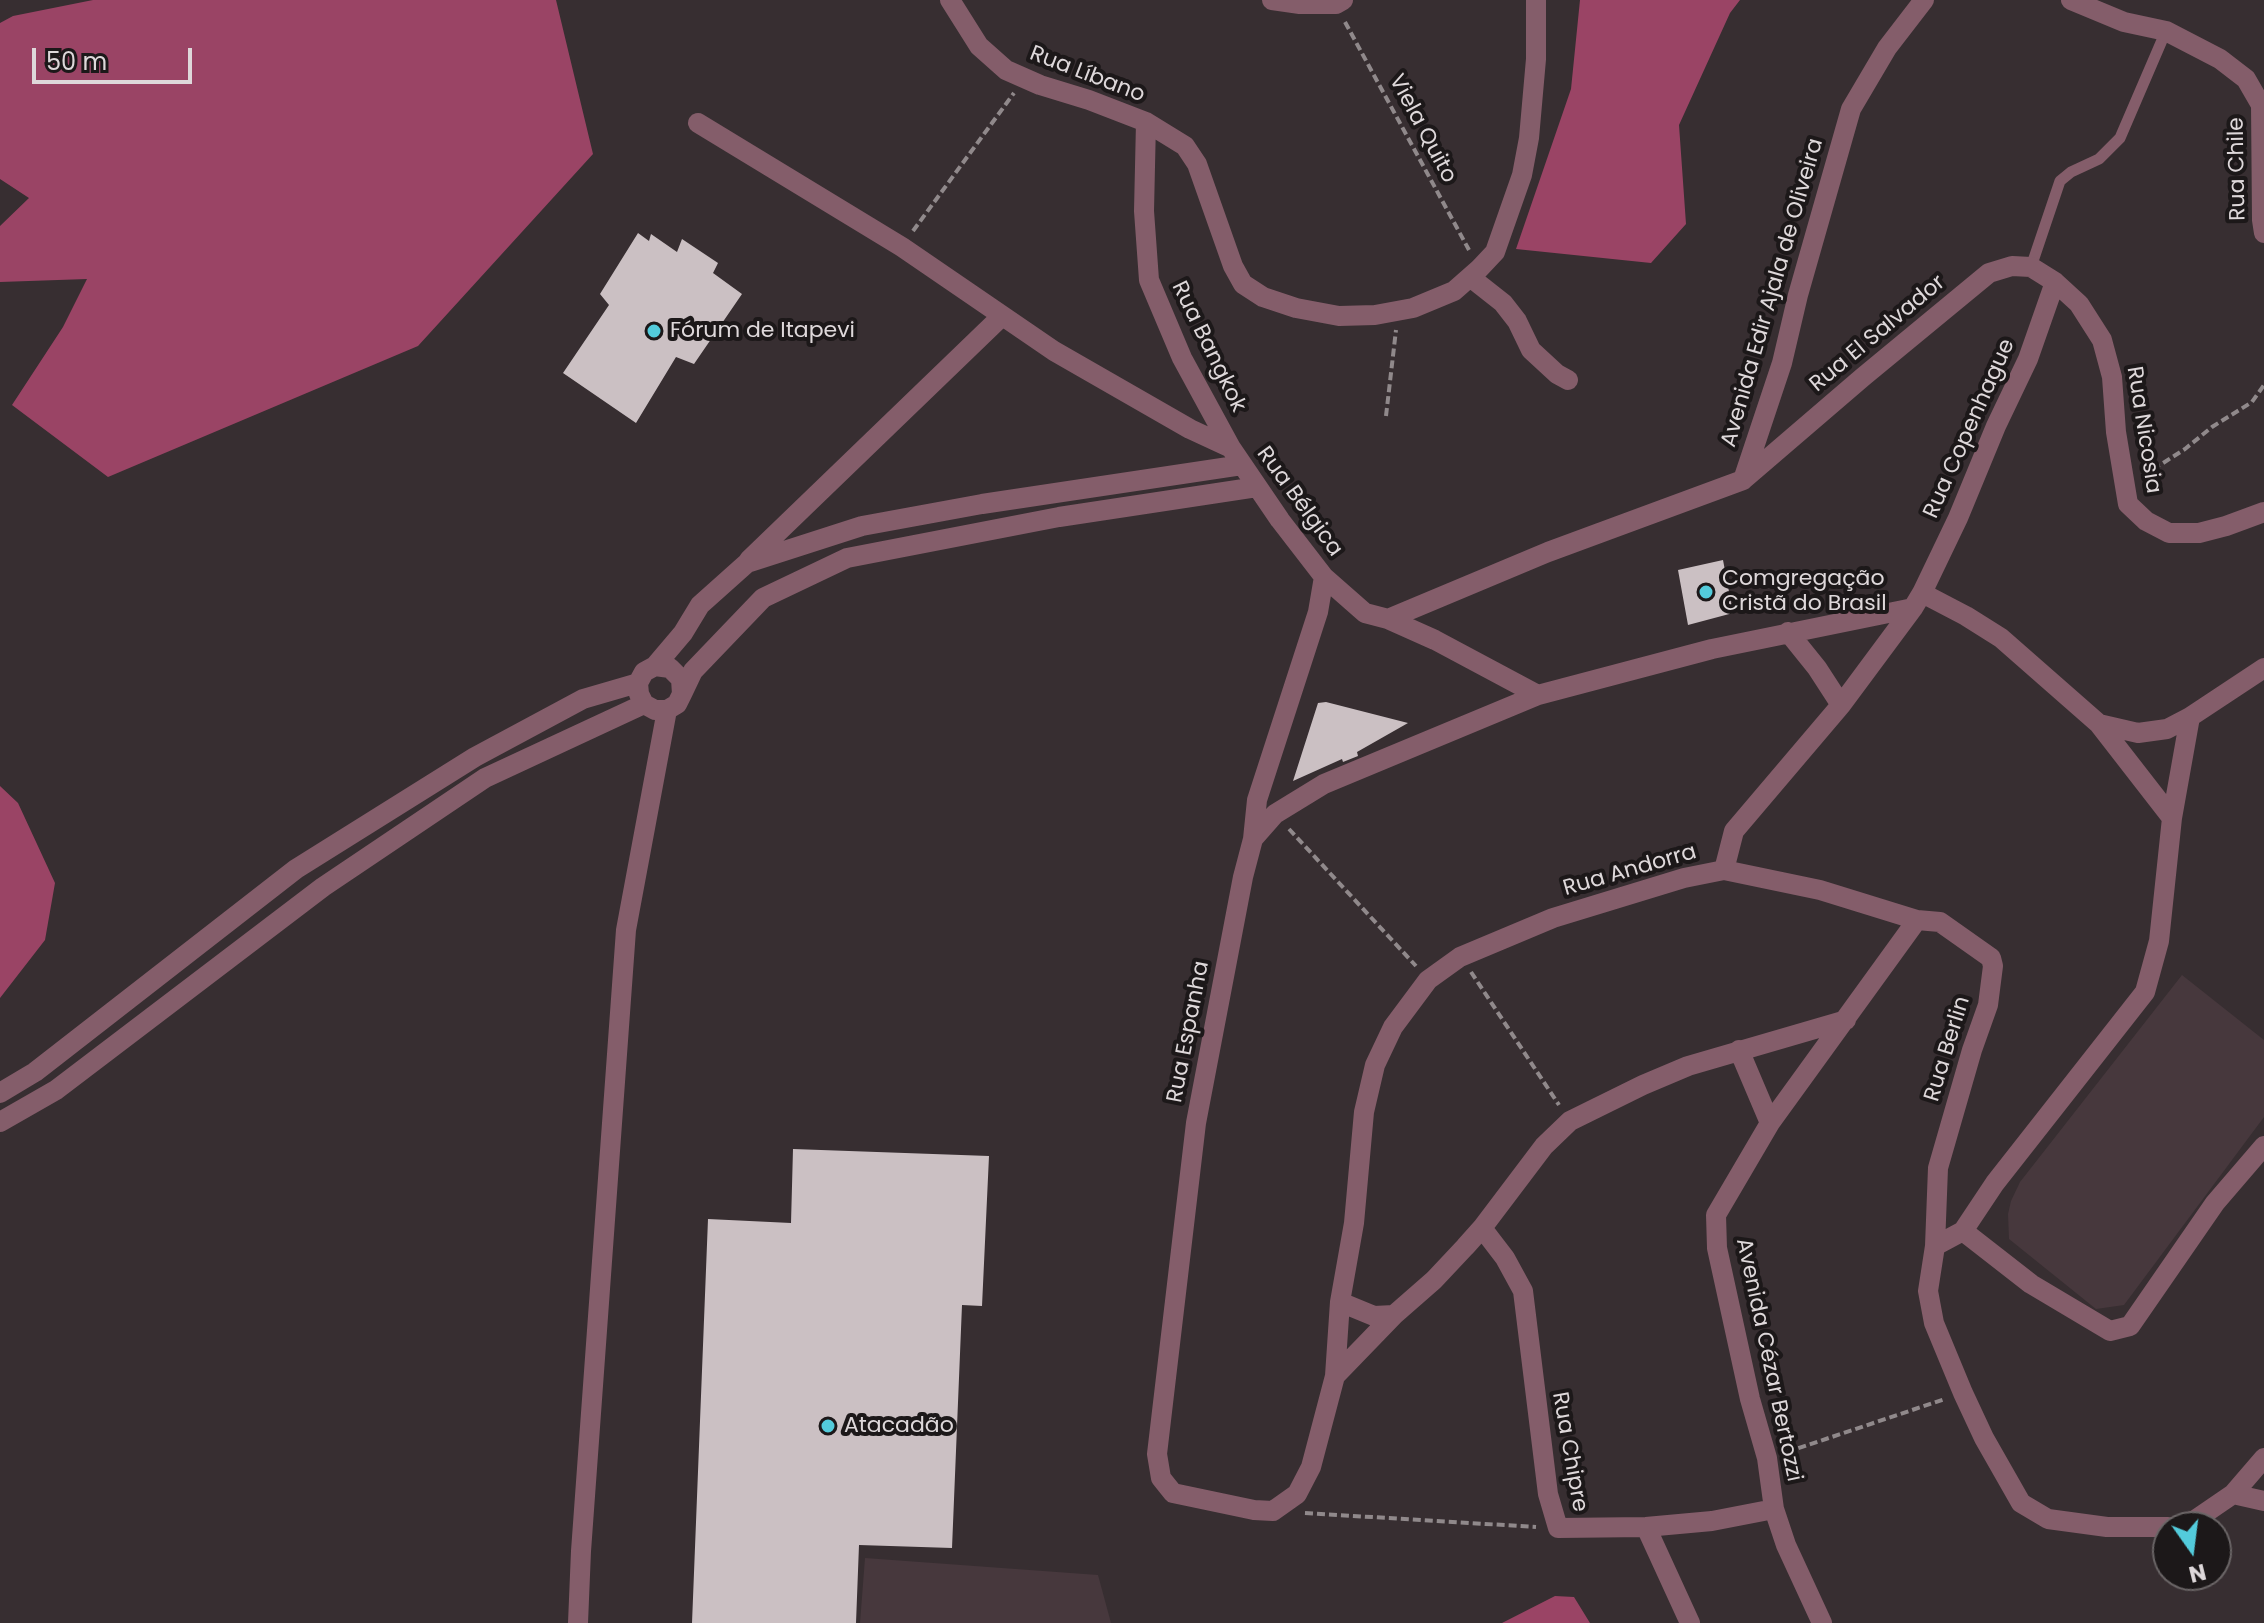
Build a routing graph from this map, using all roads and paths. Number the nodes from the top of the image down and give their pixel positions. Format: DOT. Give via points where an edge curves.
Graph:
graph roads {
  1 [pos="950,0"];
  2 [pos="1272,0"];
  3 [pos="1536,0"];
  4 [pos="1924,0"];
  5 [pos="2071,0"];
  6 [pos="1340,2"];
  7 [pos="2166,31"];
  8 [pos="1024,78"];
  9 [pos="2262,104"];
  10 [pos="1146,122"];
  11 [pos="698,123"];
  12 [pos="2264,233"];
  13 [pos="902,247"];
  14 [pos="2031,267"];
  15 [pos="1474,273"];
  16 [pos="2055,282"];
  17 [pos="1396,312"];
  18 [pos="1002,316"];
  19 [pos="1568,380"];
  20 [pos="2264,385"];
  21 [pos="1386,416"];
  22 [pos="1236,456"];
  23 [pos="2123,478"];
  24 [pos="1743,480"];
  25 [pos="1257,487"];
  26 [pos="2264,512"];
  27 [pos="747,563"];
  28 [pos="1324,577"];
  29 [pos="1917,600"];
  30 [pos="1388,619"];
  31 [pos="1788,632"];
  32 [pos="655,666"];
  33 [pos="2264,668"];
  34 [pos="638,683"];
  35 [pos="682,694"];
  36 [pos="1538,695"];
  37 [pos="644,704"];
  38 [pos="1841,705"];
  39 [pos="667,710"];
  40 [pos="2190,717"];
  41 [pos="2099,724"];
  42 [pos="1275,814"];
  43 [pos="2172,818"];
  44 [pos="1253,839"];
  45 [pos="1724,870"];
  46 [pos="1917,920"];
  47 [pos="1460,957"];
  48 [pos="1428,980"];
  49 [pos="1846,1020"];
  50 [pos="1739,1050"];
  51 [pos="0,1093"];
  52 [pos="1570,1121"];
  53 [pos="0,1122"];
  54 [pos="1770,1123"];
  55 [pos="2264,1146"];
  56 [pos="1482,1228"];
  57 [pos="1963,1231"];
  58 [pos="1935,1246"];
  59 [pos="1340,1302"];
  60 [pos="1394,1315"];
  61 [pos="1335,1376"];
  62 [pos="1963,1393"];
  63 [pos="1767,1458"];
  64 [pos="2264,1458"];
  65 [pos="2233,1494"];
  66 [pos="2264,1501"];
  67 [pos="1774,1509"];
  68 [pos="1273,1511"];
  69 [pos="2208,1511"];
  70 [pos="1646,1527"];
  71 [pos="2152,1527"];
  72 [pos="1558,1528"];
  73 [pos="578,1623"];
  74 [pos="1690,1623"];
  75 [pos="1822,1623"];
  1 -- 8 [label="street, Rua Líbano" via="979,46"];
  2 -- 6 [label="street"];
  3 -- 15 [label="street" via="1536,59 1522,175 1495,252"];
  4 -- 24 [label="street, Avenida Edir Ajala de Oliveira" via="1887,48 1851,109 1782,363"];
  5 -- 7 [label="street" via="2124,22"];
  6 -- 15 [label="path, Viela Quito"];
  7 -- 9 [label="street" via="2220,59 2246,79"];
  7 -- 14 [label="lane" via="2120,138 2099,159 2060,181"];
  8 -- 10 [label="street, Rua Líbano"];
  8 -- 13 [label="path"];
  9 -- 12 [label="street, Rua Chile"];
  10 -- 17 [label="street, Rua Líbano" via="1185,146 1197,164 1243,284 1296,308 1339,316"];
  10 -- 22 [label="street, Rua Bangkok" via="1149,280 1182,358"];
  11 -- 13 [label="street, Rua Bélgica"];
  13 -- 18 [label="street, Rua Bélgica"];
  14 -- 16 [label="street"];
  14 -- 24 [label="street, Rua El Salvador" via="1989,273"];
  15 -- 17 [label="street, Rua Líbano" via="1454,291"];
  15 -- 19 [label="street" via="1517,321 1531,350"];
  16 -- 23 [label="street, Rua Nicosia" via="2079,304 2102,340 2112,377"];
  16 -- 29 [label="street, Rua Copenhague" via="2028,359"];
  17 -- 21 [label="path"];
  18 -- 22 [label="street, Rua Bélgica"];
  18 -- 27 [label="street"];
  20 -- 23 [label="path" via="2252,402 2185,449"];
  22 -- 25 [label="street, Rua Bélgica"];
  22 -- 27 [label="street" via="862,526"];
  23 -- 26 [label="street, Rua Nicosia" via="2128,504 2169,533 2199,533"];
  24 -- 30 [label="street, Avenida Edir Ajala de Oliveira" via="1548,552"];
  25 -- 28 [label="street, Rua Bélgica"];
  25 -- 35 [label="street" via="1059,517 847,558 763,598 693,671"];
  27 -- 32 [label="street" via="700,605"];
  28 -- 30 [label="street, Rua Bélgica" via="1365,613"];
  28 -- 44 [label="street" via="1318,612 1257,800"];
  29 -- 31 [label="street"];
  29 -- 38 [label="street, Rua Andorra"];
  29 -- 41 [label="street" via="1966,616 2001,638"];
  30 -- 36 [label="street, Rua Bélgica"];
  31 -- 36 [label="street"];
  31 -- 38 [label="street"];
  32 -- 34 [label="street"];
  32 -- 35 [label="street" via="670,668 681,679"];
  33 -- 40 [label="street"];
  34 -- 37 [label="street"];
  34 -- 51 [label="street" via="583,699 488,750 296,869 35,1072"];
  35 -- 39 [label="street"];
  36 -- 42 [label="street, Rua Espanha" via="1324,784"];
  37 -- 39 [label="street"];
  37 -- 53 [label="street" via="485,778 323,887 56,1090"];
  38 -- 45 [label="street, Rua Andorra" via="1734,831"];
  39 -- 73 [label="street" via="626,930"];
  40 -- 41 [label="street" via="2167,729 2138,733"];
  40 -- 43 [label="street"];
  41 -- 43 [label="street"];
  42 -- 44 [label="street, Rua Espanha"];
  42 -- 48 [label="path"];
  43 -- 57 [label="street" via="2159,941 2145,992"];
  44 -- 68 [label="street, Rua Espanha" via="1196,1123 1157,1454 1161,1478 1173,1493"];
  45 -- 46 [label="street, Rua Berlin" via="1820,890"];
  45 -- 47 [label="street, Rua Andorra" via="1553,918"];
  46 -- 49 [label="street, Avenida Cézar Bertozzi"];
  46 -- 58 [label="street, Rua Berlin" via="1940,922 1991,958 1993,966 1988,1005 1938,1168"];
  47 -- 48 [label="street, Rua Andorra"];
  47 -- 52 [label="path"];
  48 -- 59 [label="street, Rua Andorra" via="1393,1027 1375,1065 1364,1112"];
  49 -- 50 [label="street"];
  49 -- 54 [label="street, Avenida Cézar Bertozzi"];
  50 -- 52 [label="street" via="1688,1066"];
  50 -- 54 [label="street"];
  52 -- 56 [label="street" via="1544,1146"];
  54 -- 63 [label="street, Avenida Cézar Bertozzi" via="1716,1215 1717,1248"];
  55 -- 57 [label="street" via="2215,1203 2130,1326 2110,1331 2031,1284"];
  56 -- 60 [label="street"];
  56 -- 72 [label="street, Rua Chipre" via="1523,1291 1548,1494"];
  57 -- 58 [label="street"];
  58 -- 62 [label="street" via="1928,1291 1934,1323"];
  59 -- 60 [label="street" via="1374,1316"];
  59 -- 61 [label="street, Rua Andorra"];
  60 -- 61 [label="street"];
  61 -- 68 [label="street, Rua Andorra" via="1311,1467 1297,1494"];
  62 -- 63 [label="path"];
  62 -- 71 [label="street" via="2021,1503 2048,1519"];
  63 -- 67 [label="street, Avenida Cézar Bertozzi"];
  64 -- 65 [label="street"];
  65 -- 66 [label="street"];
  65 -- 69 [label="street"];
  67 -- 70 [label="street, Rua Chipre"];
  67 -- 75 [label="street, Avenida Cézar Bertozzi"];
  68 -- 72 [label="path"];
  70 -- 72 [label="street, Rua Chipre"];
  70 -- 74 [label="street"];
}
